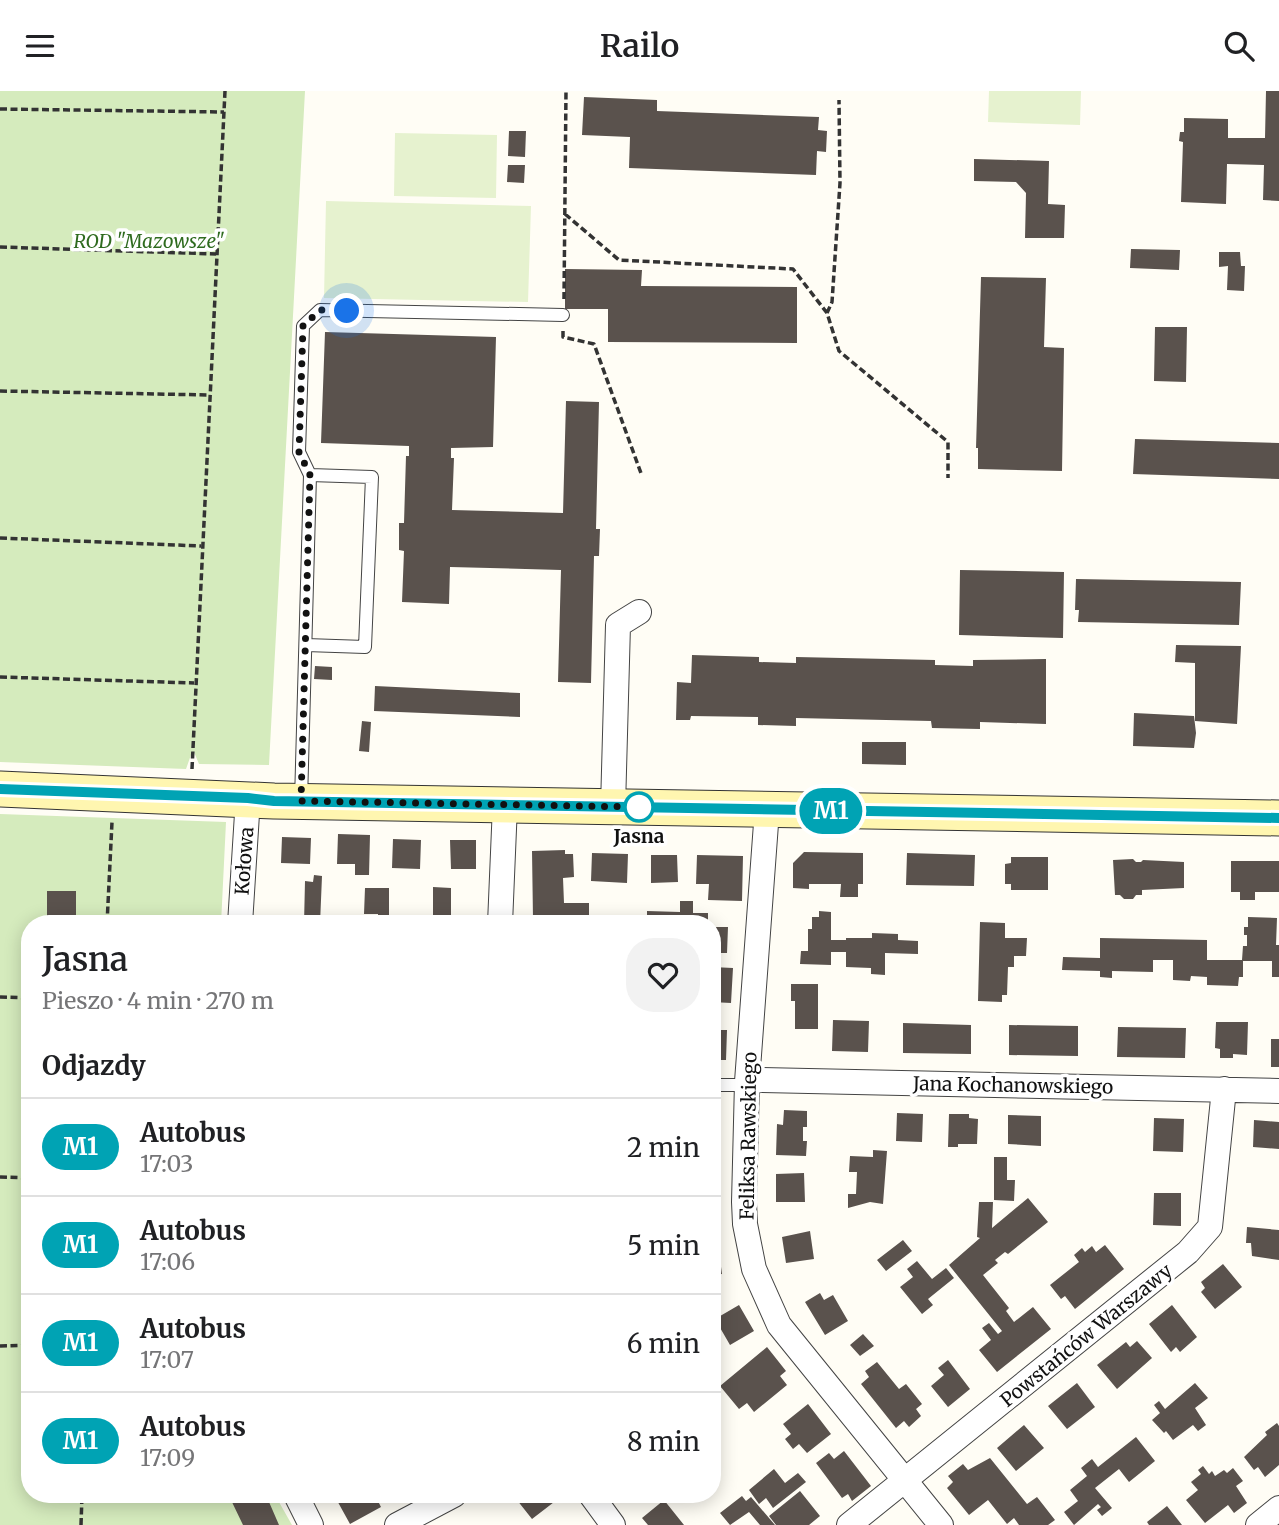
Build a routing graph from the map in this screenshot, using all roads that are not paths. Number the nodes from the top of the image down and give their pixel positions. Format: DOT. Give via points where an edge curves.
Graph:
graph roads {
  1 [pos="563,315"];
  2 [pos="310,475"];
  3 [pos="639,612"];
  4 [pos="306,645"];
  5 [pos="0,789"];
  6 [pos="248,798"];
  7 [pos="301,801"];
  8 [pos="505,805"];
  9 [pos="613,807"];
  10 [pos="767,810"];
  11 [pos="1279,818"];
  12 [pos="241,915"];
  13 [pos="500,915"];
  14 [pos="747,1082"];
  15 [pos="721,1085"];
  16 [pos="1224,1089"];
  17 [pos="1279,1091"];
  18 [pos="905,1481"];
  19 [pos="300,1503"];
  20 [pos="439,1503"];
  21 [pos="597,1503"];
  22 [pos="1279,1508"];
  23 [pos="311,1525"];
  24 [pos="397,1525"];
  25 [pos="613,1525"];
  26 [pos="849,1525"];
  27 [pos="941,1525"];
  28 [pos="1258,1525"];
  1 -- 2 [label="lane" via="320,310 303,326 299,452"];
  2 -- 4 [label="lane"];
  2 -- 4 [label="lane" via="372,477 365,647"];
  3 -- 9 [label="street" via="618,625"];
  4 -- 7 [label="lane"];
  5 -- 6 [label="street"];
  6 -- 7 [label="street"];
  6 -- 12 [label="street, Kołowa"];
  7 -- 8 [label="street"];
  8 -- 9 [label="street"];
  8 -- 13 [label="street"];
  9 -- 10 [label="street"];
  10 -- 11 [label="street"];
  10 -- 14 [label="street, Feliksa Rawskiego"];
  14 -- 15 [label="lane"];
  14 -- 16 [label="street, Jana Kochanowskiego"];
  14 -- 18 [label="street, Feliksa Rawskiego" via="744,1202 754,1269 779,1325"];
  16 -- 17 [label="street, Jana Kochanowskiego"];
  16 -- 18 [label="street, Powstańców Warszawy" via="1210,1227 1188,1252"];
  18 -- 26 [label="street, Powstańców Warszawy"];
  18 -- 27 [label="street, Feliksa Rawskiego"];
  19 -- 23 [label="street"];
  20 -- 24 [label="street"];
  21 -- 25 [label="street"];
  22 -- 28 [label="street"];
}
